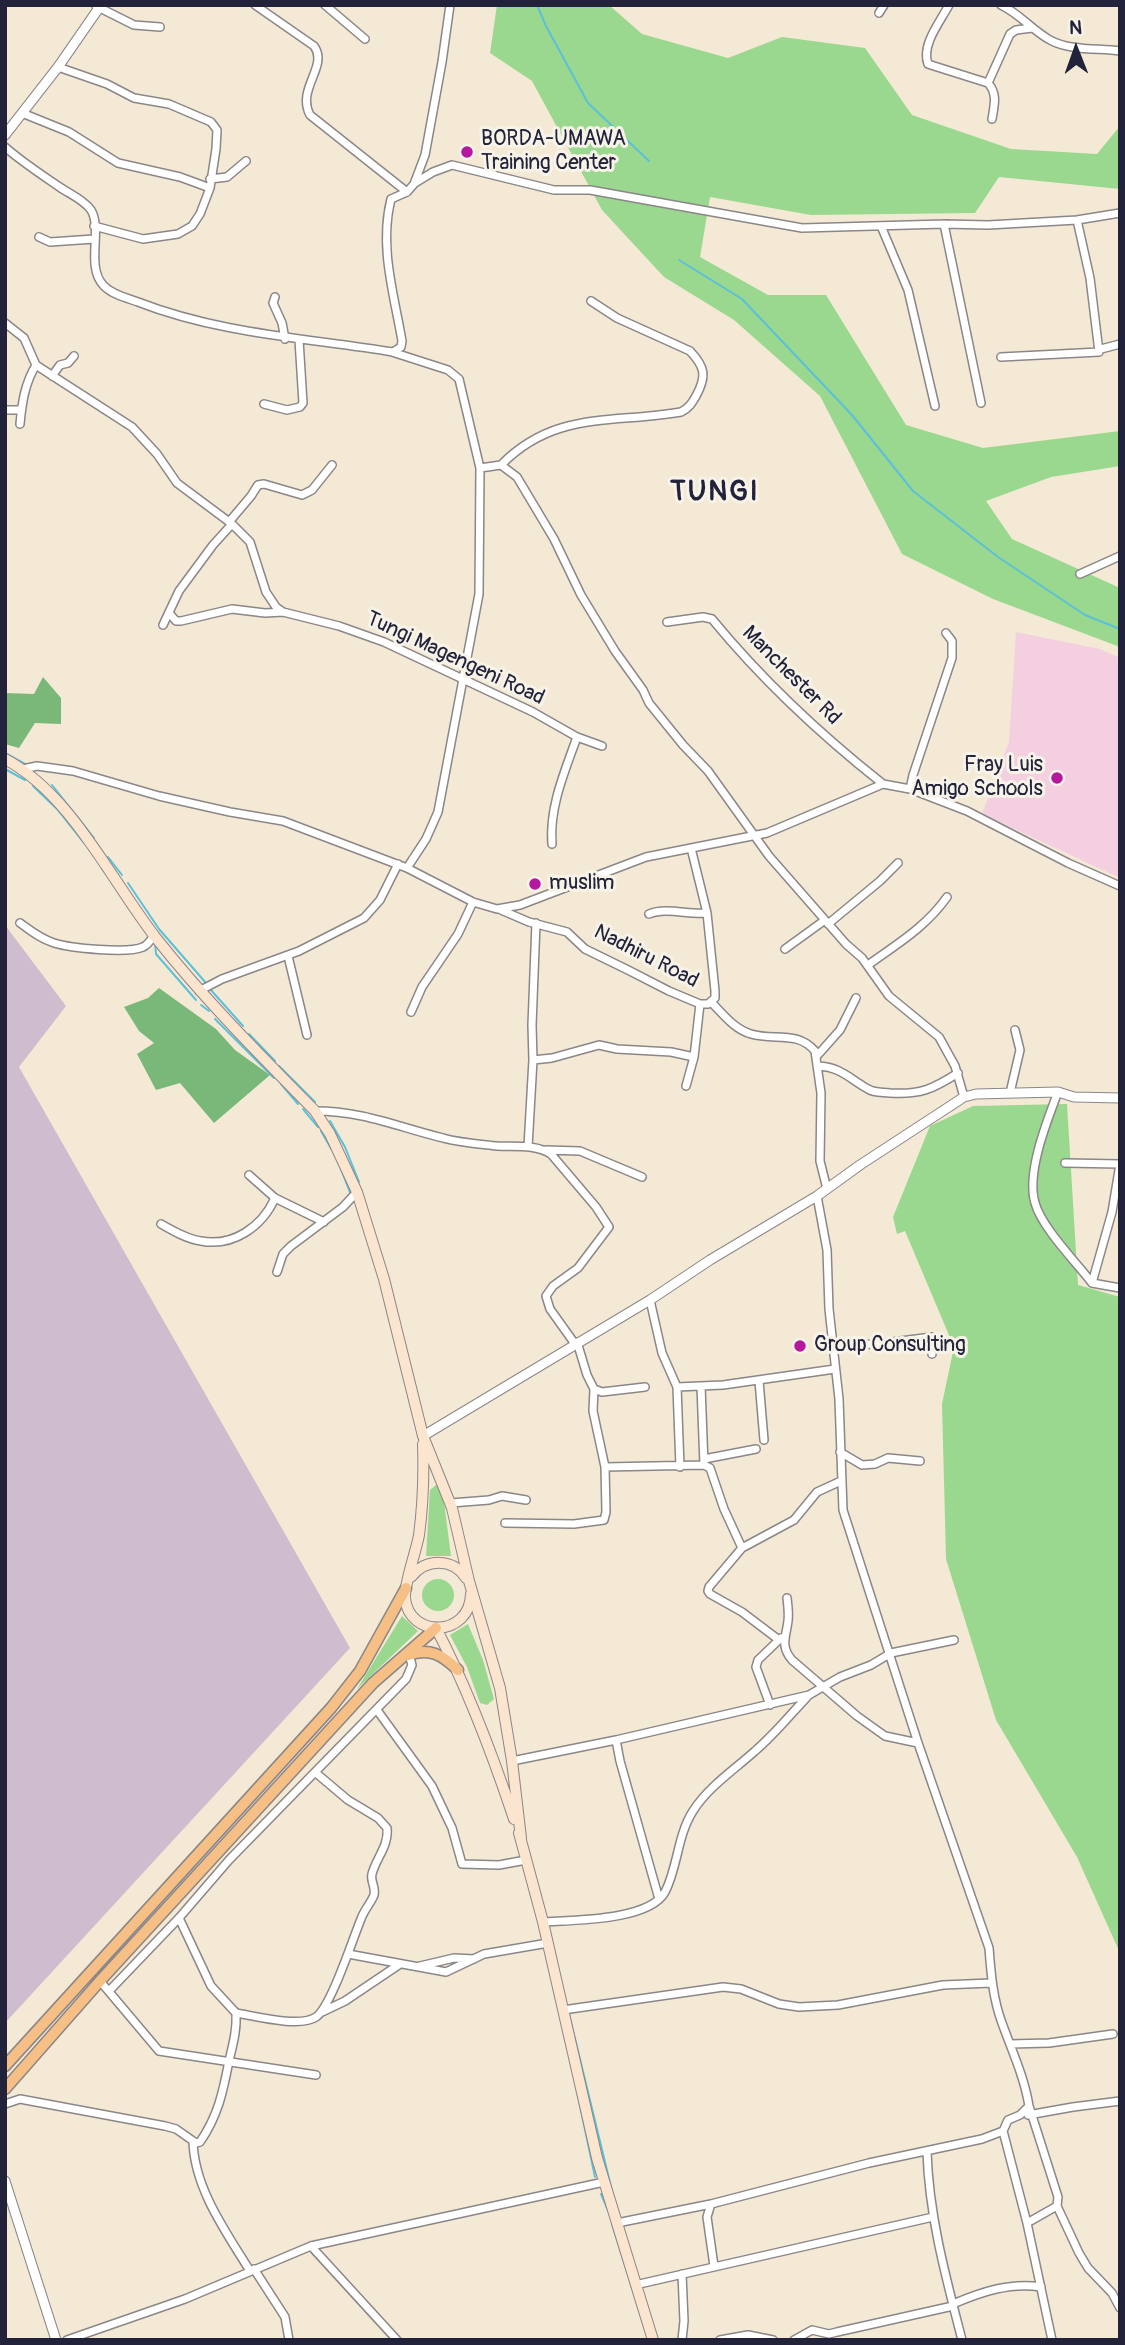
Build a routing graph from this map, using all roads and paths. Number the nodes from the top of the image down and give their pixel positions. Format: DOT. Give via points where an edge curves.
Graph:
graph roads {
  1 [pos="255,5"];
  2 [pos="325,5"];
  3 [pos="450,5"];
  4 [pos="884,5"];
  5 [pos="949,5"];
  6 [pos="1001,5"];
  7 [pos="99,6"];
  8 [pos="879,13"];
  9 [pos="160,27"];
  10 [pos="1032,28"];
  11 [pos="365,39"];
  12 [pos="1120,51"];
  13 [pos="58,67"];
  14 [pos="988,83"];
  15 [pos="22,113"];
  16 [pos="992,119"];
  17 [pos="5,135"];
  18 [pos="5,147"];
  19 [pos="246,162"];
  20 [pos="210,179"];
  21 [pos="414,184"];
  22 [pos="209,188"];
  23 [pos="407,192"];
  24 [pos="1120,213"];
  25 [pos="1077,219"];
  26 [pos="944,224"];
  27 [pos="94,226"];
  28 [pos="881,226"];
  29 [pos="39,237"];
  30 [pos="94,239"];
  31 [pos="275,296"];
  32 [pos="591,301"];
  33 [pos="5,323"];
  34 [pos="285,339"];
  35 [pos="299,340"];
  36 [pos="1120,344"];
  37 [pos="1101,349"];
  38 [pos="390,351"];
  39 [pos="74,356"];
  40 [pos="1001,357"];
  41 [pos="36,365"];
  42 [pos="52,376"];
  43 [pos="981,403"];
  44 [pos="264,404"];
  45 [pos="935,406"];
  46 [pos="5,410"];
  47 [pos="21,410"];
  48 [pos="20,424"];
  49 [pos="332,465"];
  50 [pos="501,465"];
  51 [pos="480,468"];
  52 [pos="230,523"];
  53 [pos="1120,556"];
  54 [pos="1080,574"];
  55 [pos="283,612"];
  56 [pos="170,614"];
  57 [pos="667,622"];
  58 [pos="163,625"];
  59 [pos="946,632"];
  60 [pos="462,680"];
  61 [pos="577,737"];
  62 [pos="602,746"];
  63 [pos="5,759"];
  64 [pos="23,769"];
  65 [pos="883,784"];
  66 [pos="910,789"];
  67 [pos="755,837"];
  68 [pos="552,844"];
  69 [pos="691,848"];
  70 [pos="898,863"];
  71 [pos="398,864"];
  72 [pos="407,868"];
  73 [pos="1120,886"];
  74 [pos="947,897"];
  75 [pos="473,902"];
  76 [pos="498,909"];
  77 [pos="707,913"];
  78 [pos="649,914"];
  79 [pos="827,922"];
  80 [pos="20,923"];
  81 [pos="536,923"];
  82 [pos="154,935"];
  83 [pos="785,949"];
  84 [pos="288,956"];
  85 [pos="868,965"];
  86 [pos="199,991"];
  87 [pos="856,998"];
  88 [pos="711,1002"];
  89 [pos="700,1004"];
  90 [pos="411,1012"];
  91 [pos="1015,1030"];
  92 [pos="307,1035"];
  93 [pos="694,1057"];
  94 [pos="816,1057"];
  95 [pos="533,1060"];
  96 [pos="818,1066"];
  97 [pos="958,1073"];
  98 [pos="686,1086"];
  99 [pos="1058,1092"];
  100 [pos="1010,1093"];
  101 [pos="1120,1096"];
  102 [pos="964,1097"];
  103 [pos="315,1111"];
  104 [pos="528,1147"];
  105 [pos="545,1150"];
  106 [pos="1065,1163"];
  107 [pos="1120,1164"];
  108 [pos="249,1175"];
  109 [pos="642,1177"];
  110 [pos="827,1189"];
  111 [pos="357,1192"];
  112 [pos="817,1196"];
  113 [pos="275,1198"];
  114 [pos="1116,1212"];
  115 [pos="324,1222"];
  116 [pos="161,1224"];
  117 [pos="277,1272"];
  118 [pos="1092,1283"];
  119 [pos="1120,1288"];
  120 [pos="650,1300"];
  121 [pos="576,1343"];
  122 [pos="833,1347"];
  123 [pos="932,1353"];
  124 [pos="835,1369"];
  125 [pos="759,1381"];
  126 [pos="701,1386"];
  127 [pos="645,1387"];
  128 [pos="677,1387"];
  129 [pos="594,1389"];
  130 [pos="423,1436"];
  131 [pos="764,1440"];
  132 [pos="756,1449"];
  133 [pos="840,1452"];
  134 [pos="920,1461"];
  135 [pos="704,1462"];
  136 [pos="605,1466"];
  137 [pos="680,1466"];
  138 [pos="841,1481"];
  139 [pos="526,1500"];
  140 [pos="451,1503"];
  141 [pos="505,1523"];
  142 [pos="742,1548"];
  143 [pos="407,1584"];
  144 [pos="470,1586"];
  145 [pos="787,1598"];
  146 [pos="436,1628"];
  147 [pos="781,1638"];
  148 [pos="954,1640"];
  149 [pos="891,1653"];
  150 [pos="409,1654"];
  151 [pos="392,1665"];
  152 [pos="458,1670"];
  153 [pos="823,1686"];
  154 [pos="809,1695"];
  155 [pos="770,1705"];
  156 [pos="377,1710"];
  157 [pos="616,1740"];
  158 [pos="918,1743"];
  159 [pos="512,1761"];
  160 [pos="316,1773"];
  161 [pos="521,1838"];
  162 [pos="526,1860"];
  163 [pos="659,1899"];
  164 [pos="180,1918"];
  165 [pos="542,1922"];
  166 [pos="548,1943"];
  167 [pos="348,1954"];
  168 [pos="475,1959"];
  169 [pos="400,1964"];
  170 [pos="416,1967"];
  171 [pos="100,1981"];
  172 [pos="991,1983"];
  173 [pos="108,1991"];
  174 [pos="563,2010"];
  175 [pos="236,2012"];
  176 [pos="321,2013"];
  177 [pos="1113,2034"];
  178 [pos="1010,2044"];
  179 [pos="229,2062"];
  180 [pos="5,2066"];
  181 [pos="316,2075"];
  182 [pos="5,2089"];
  183 [pos="1120,2101"];
  184 [pos="5,2104"];
  185 [pos="1029,2106"];
  186 [pos="1020,2115"];
  187 [pos="1031,2115"];
  188 [pos="1003,2131"];
  189 [pos="193,2141"];
  190 [pos="927,2151"];
  191 [pos="5,2181"];
  192 [pos="604,2182"];
  193 [pos="711,2204"];
  194 [pos="1057,2206"];
  195 [pos="933,2217"];
  196 [pos="1027,2222"];
  197 [pos="617,2223"];
  198 [pos="311,2246"];
  199 [pos="715,2266"];
  200 [pos="252,2270"];
  201 [pos="682,2274"];
  202 [pos="635,2285"];
  203 [pos="1041,2287"];
  204 [pos="953,2305"];
  205 [pos="1120,2308"];
  206 [pos="56,2340"];
  207 [pos="67,2340"];
  208 [pos="289,2340"];
  209 [pos="397,2340"];
  210 [pos="653,2340"];
  211 [pos="682,2340"];
  212 [pos="720,2340"];
  213 [pos="773,2340"];
  214 [pos="794,2340"];
  215 [pos="962,2340"];
  216 [pos="1052,2340"];
  1 -- 23 [label="street" via="317,49 319,60 305,101 310,114"];
  2 -- 11 [label="street"];
  3 -- 21 [label="street" via="428,141"];
  4 -- 8 [label="street"];
  5 -- 14 [label="street" via="930,40 928,64"];
  6 -- 10 [label="street"];
  7 -- 9 [label="street" via="134,25"];
  7 -- 13 [label="street"];
  10 -- 12 [label="street" via="1067,47"];
  10 -- 14 [label="street" via="1010,34"];
  13 -- 15 [label="street"];
  13 -- 20 [label="street" via="134,99 169,104 211,122 218,139"];
  14 -- 16 [label="street" via="994,89"];
  15 -- 17 [label="street"];
  15 -- 22 [label="street" via="82,139 118,163"];
  18 -- 27 [label="street" via="85,204"];
  19 -- 20 [label="street" via="227,177"];
  20 -- 22 [label="street"];
  21 -- 23 [label="street"];
  21 -- 28 [label="street" via="452,165 554,190 590,190 778,225"];
  22 -- 27 [label="street" via="196,220 178,234 144,239"];
  23 -- 38 [label="street" via="391,199 386,218 386,250 402,341 399,349"];
  24 -- 25 [label="street"];
  25 -- 26 [label="street"];
  25 -- 37 [label="street"];
  26 -- 28 [label="street"];
  26 -- 43 [label="street"];
  27 -- 30 [label="street"];
  28 -- 45 [label="street" via="908,290"];
  29 -- 30 [label="street" via="50,242"];
  30 -- 34 [label="street" via="97,273 102,285 115,294 159,311"];
  31 -- 34 [label="street" via="273,303"];
  32 -- 50 [label="street" via="690,351 699,360 704,382 694,401 681,412 568,424 519,448"];
  33 -- 41 [label="street" via="24,338"];
  34 -- 35 [label="street"];
  35 -- 38 [label="street"];
  35 -- 44 [label="street" via="303,403 287,410"];
  36 -- 37 [label="street"];
  37 -- 40 [label="street" via="1096,353"];
  38 -- 51 [label="street" via="448,370 458,379"];
  39 -- 42 [label="street"];
  41 -- 42 [label="street"];
  41 -- 47 [label="street"];
  42 -- 52 [label="street" via="132,427 177,483"];
  46 -- 47 [label="street"];
  47 -- 48 [label="street"];
  49 -- 52 [label="street" via="312,490 302,495 258,485"];
  50 -- 51 [label="street"];
  50 -- 67 [label="street" via="516,477 581,595 649,703 708,771"];
  51 -- 60 [label="street" via="479,594"];
  52 -- 55 [label="street" via="250,542 266,592"];
  52 -- 56 [label="street" via="179,591"];
  53 -- 54 [label="street"];
  55 -- 56 [label="street, Tungi Magengeni Road" via="232,609 181,621"];
  55 -- 60 [label="street, Tungi Magengeni Road" via="384,642"];
  56 -- 58 [label="street"];
  57 -- 65 [label="street, Manchester Rd" via="712,619 789,704"];
  59 -- 66 [label="street" via="952,641 952,658"];
  60 -- 61 [label="street, Tungi Magengeni Road"];
  60 -- 72 [label="street" via="438,812"];
  61 -- 62 [label="street, Tungi Magengeni Road"];
  61 -- 68 [label="street" via="552,816"];
  63 -- 64 [label="main road"];
  64 -- 71 [label="street, Nadhiru Road" via="37,765 73,771 159,796 283,821"];
  64 -- 82 [label="main road" via="85,836"];
  65 -- 66 [label="street"];
  65 -- 67 [label="street"];
  66 -- 73 [label="street" via="967,811"];
  67 -- 69 [label="street"];
  67 -- 79 [label="street"];
  69 -- 76 [label="street" via="646,858"];
  69 -- 77 [label="street, Nadhiru Road"];
  70 -- 79 [label="street"];
  71 -- 72 [label="street, Nadhiru Road"];
  71 -- 84 [label="street" via="380,901 365,918"];
  72 -- 75 [label="street, Nadhiru Road"];
  74 -- 85 [label="street" via="908,939"];
  75 -- 76 [label="street, Nadhiru Road"];
  75 -- 90 [label="street"];
  76 -- 81 [label="street, Nadhiru Road"];
  77 -- 78 [label="street"];
  77 -- 88 [label="street, Nadhiru Road" via="715,991"];
  79 -- 83 [label="street"];
  79 -- 85 [label="street"];
  80 -- 82 [label="street" via="53,943 92,949 139,949"];
  81 -- 89 [label="street, Nadhiru Road" via="567,932 585,948"];
  81 -- 95 [label="street"];
  82 -- 86 [label="main road"];
  84 -- 86 [label="street"];
  84 -- 92 [label="street"];
  85 -- 97 [label="street" via="889,996 939,1037"];
  86 -- 103 [label="main road"];
  87 -- 94 [label="street" via="840,1030"];
  88 -- 89 [label="street, Nadhiru Road"];
  88 -- 94 [label="street" via="734,1026 748,1033 799,1039 810,1045"];
  89 -- 93 [label="street"];
  91 -- 100 [label="street" via="1020,1049"];
  93 -- 95 [label="street" via="599,1045"];
  93 -- 98 [label="street"];
  94 -- 96 [label="street"];
  95 -- 104 [label="street"];
  96 -- 97 [label="street" via="847,1074 871,1090 894,1093 928,1090"];
  96 -- 110 [label="street" via="819,1146"];
  97 -- 102 [label="street"];
  99 -- 100 [label="street"];
  99 -- 101 [label="street" via="1074,1097"];
  99 -- 118 [label="street" via="1043,1133 1033,1190 1035,1205"];
  100 -- 102 [label="street"];
  102 -- 110 [label="street"];
  103 -- 104 [label="street" via="383,1120 465,1142"];
  103 -- 111 [label="main road"];
  104 -- 105 [label="street"];
  105 -- 109 [label="street" via="580,1152"];
  105 -- 121 [label="street" via="609,1227 578,1268 546,1296 550,1309"];
  106 -- 107 [label="street"];
  107 -- 114 [label="street"];
  108 -- 113 [label="street"];
  110 -- 112 [label="street"];
  111 -- 115 [label="street"];
  111 -- 130 [label="main road"];
  112 -- 120 [label="street"];
  112 -- 122 [label="street" via="827,1251"];
  113 -- 115 [label="street"];
  113 -- 116 [label="street" via="251,1229 228,1242 200,1241"];
  114 -- 118 [label="street"];
  115 -- 117 [label="street" via="283,1254"];
  118 -- 119 [label="street"];
  120 -- 121 [label="street"];
  120 -- 128 [label="street" via="662,1353"];
  121 -- 129 [label="street"];
  121 -- 130 [label="street"];
  122 -- 123 [label="street" via="932,1337"];
  122 -- 124 [label="street"];
  124 -- 125 [label="street"];
  124 -- 133 [label="street"];
  125 -- 126 [label="street"];
  125 -- 131 [label="street"];
  126 -- 128 [label="street"];
  126 -- 135 [label="street"];
  127 -- 129 [label="street"];
  128 -- 137 [label="street"];
  129 -- 136 [label="street" via="593,1411"];
  130 -- 140 [label="main road"];
  130 -- 143 [label="main road" via="419,1536"];
  132 -- 135 [label="street"];
  133 -- 134 [label="street" via="862,1465 888,1458"];
  133 -- 138 [label="street"];
  135 -- 137 [label="street"];
  135 -- 142 [label="street"];
  136 -- 137 [label="street"];
  136 -- 141 [label="street" via="604,1520"];
  138 -- 142 [label="street" via="817,1492 794,1520"];
  138 -- 149 [label="street" via="847,1526"];
  139 -- 140 [label="street" via="502,1496"];
  140 -- 144 [label="main road"];
  142 -- 147 [label="street" via="708,1591"];
  143 -- 144 [label="main road" via="421,1567 443,1562 463,1573"];
  143 -- 146 [label="main road" via="407,1607 413,1617"];
  143 -- 180 [label="main road" via="360,1671 331,1708"];
  144 -- 146 [label="main road" via="467,1612 461,1620"];
  144 -- 159 [label="main road" via="500,1688"];
  145 -- 147 [label="street" via="788,1616"];
  146 -- 151 [label="main road"];
  146 -- 152 [label="main road"];
  147 -- 153 [label="street" via="785,1652"];
  147 -- 155 [label="street" via="756,1667"];
  148 -- 149 [label="street"];
  149 -- 153 [label="street"];
  149 -- 158 [label="street"];
  150 -- 151 [label="main road"];
  150 -- 152 [label="main road" via="436,1653"];
  150 -- 156 [label="street" via="410,1673"];
  151 -- 171 [label="main road"];
  152 -- 161 [label="main road"];
  153 -- 154 [label="street"];
  153 -- 158 [label="street" via="885,1736"];
  154 -- 155 [label="street"];
  154 -- 163 [label="street" via="693,1811"];
  155 -- 157 [label="street"];
  156 -- 160 [label="street"];
  156 -- 162 [label="street" via="432,1786 452,1828 462,1864"];
  157 -- 159 [label="street"];
  157 -- 163 [label="street"];
  158 -- 172 [label="street" via="989,1948"];
  159 -- 161 [label="main road"];
  160 -- 164 [label="street" via="229,1860"];
  160 -- 167 [label="street" via="377,1818 388,1832 372,1872 375,1891"];
  161 -- 162 [label="main road"];
  162 -- 165 [label="main road"];
  163 -- 165 [label="street" via="622,1914"];
  164 -- 173 [label="street"];
  164 -- 175 [label="street" via="211,1986"];
  165 -- 166 [label="main road"];
  166 -- 168 [label="street"];
  166 -- 174 [label="main road"];
  167 -- 169 [label="street"];
  167 -- 176 [label="street"];
  168 -- 170 [label="street" via="454,1958"];
  168 -- 170 [label="street" via="446,1972"];
  169 -- 170 [label="street"];
  169 -- 176 [label="street"];
  171 -- 173 [label="street"];
  171 -- 182 [label="main road"];
  172 -- 174 [label="street" via="922,1988 817,2007 792,2007 723,1987"];
  172 -- 178 [label="street"];
  173 -- 179 [label="street" via="159,2051"];
  174 -- 192 [label="main road"];
  175 -- 176 [label="street" via="305,2022"];
  175 -- 179 [label="street"];
  177 -- 178 [label="street"];
  178 -- 185 [label="street"];
  179 -- 181 [label="street"];
  179 -- 189 [label="street" via="220,2106 201,2140"];
  183 -- 187 [label="street"];
  184 -- 189 [label="street" via="20,2099 165,2126"];
  185 -- 186 [label="street"];
  185 -- 187 [label="street"];
  186 -- 187 [label="street"];
  186 -- 188 [label="street" via="1008,2120"];
  187 -- 194 [label="street" via="1051,2170"];
  188 -- 190 [label="street"];
  188 -- 196 [label="street"];
  189 -- 200 [label="street" via="211,2203"];
  190 -- 193 [label="street"];
  190 -- 195 [label="street"];
  191 -- 206 [label="street"];
  192 -- 197 [label="main road"];
  192 -- 198 [label="street"];
  193 -- 197 [label="street"];
  193 -- 199 [label="street" via="707,2217"];
  194 -- 196 [label="street"];
  194 -- 205 [label="street" via="1088,2268"];
  195 -- 199 [label="street"];
  195 -- 204 [label="street"];
  196 -- 203 [label="street"];
  197 -- 202 [label="main road"];
  198 -- 200 [label="street"];
  198 -- 209 [label="street"];
  199 -- 201 [label="street"];
  200 -- 207 [label="street"];
  200 -- 208 [label="street" via="285,2317"];
  201 -- 202 [label="street"];
  201 -- 211 [label="street"];
  202 -- 210 [label="main road"];
  203 -- 204 [label="street" via="1003,2288"];
  203 -- 216 [label="street"];
  204 -- 214 [label="street" via="830,2334 812,2330"];
  204 -- 215 [label="street"];
  212 -- 213 [label="street" via="748,2335"];
}
